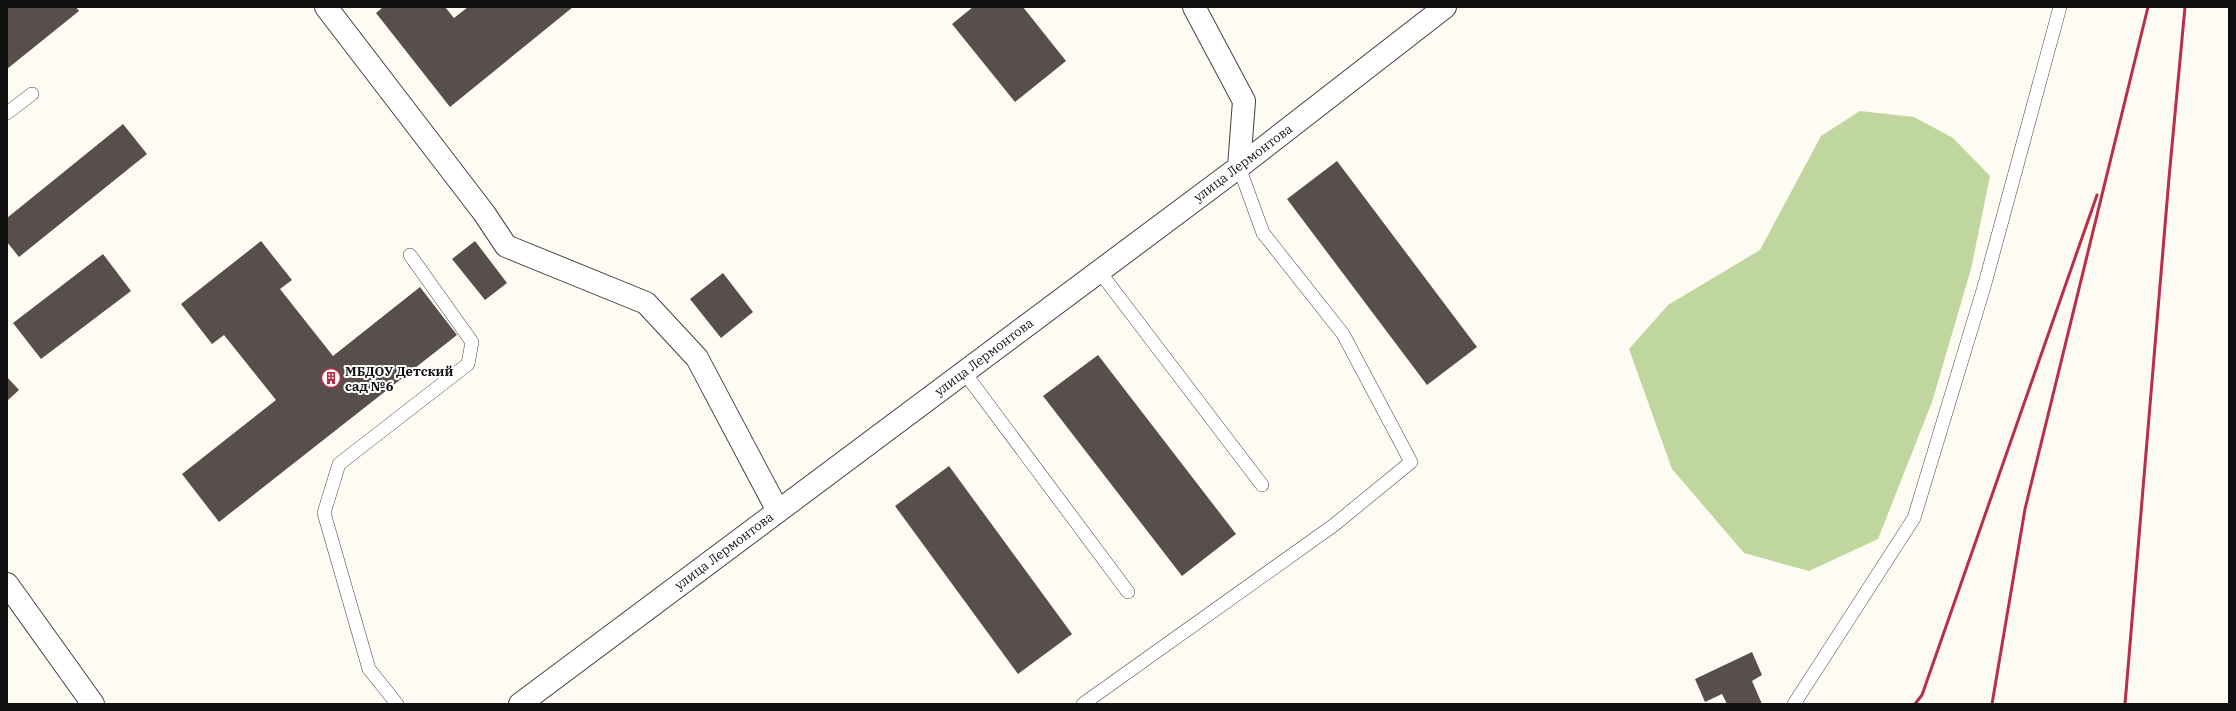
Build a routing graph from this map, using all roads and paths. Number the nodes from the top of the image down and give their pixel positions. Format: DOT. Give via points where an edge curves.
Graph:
graph roads {
  1 [pos="326,7"];
  2 [pos="1194,7"];
  3 [pos="1445,7"];
  4 [pos="2060,7"];
  5 [pos="32,94"];
  6 [pos="7,112"];
  7 [pos="1239,167"];
  8 [pos="410,255"];
  9 [pos="1099,271"];
  10 [pos="964,372"];
  11 [pos="1262,485"];
  12 [pos="778,511"];
  13 [pos="7,584"];
  14 [pos="1128,592"];
  15 [pos="526,702"];
  16 [pos="93,704"];
  17 [pos="397,704"];
  18 [pos="1084,704"];
  19 [pos="1794,704"];
  1 -- 12 [label="street" via="484,213 506,246 646,303 697,358"];
  2 -- 7 [label="street" via="1244,101"];
  3 -- 7 [label="street, улица Лермонтова"];
  4 -- 19 [label="lane" via="1984,287 1914,518"];
  5 -- 6 [label="lane"];
  7 -- 9 [label="street, улица Лермонтова"];
  7 -- 18 [label="lane" via="1263,233 1343,334 1411,462 1334,525"];
  8 -- 17 [label="lane" via="472,342 468,364 339,464 324,513 369,670"];
  9 -- 10 [label="street, улица Лермонтова"];
  9 -- 11 [label="lane"];
  10 -- 12 [label="street, улица Лермонтова"];
  10 -- 14 [label="lane"];
  12 -- 15 [label="street, улица Лермонтова"];
  13 -- 16 [label="street"];
}
